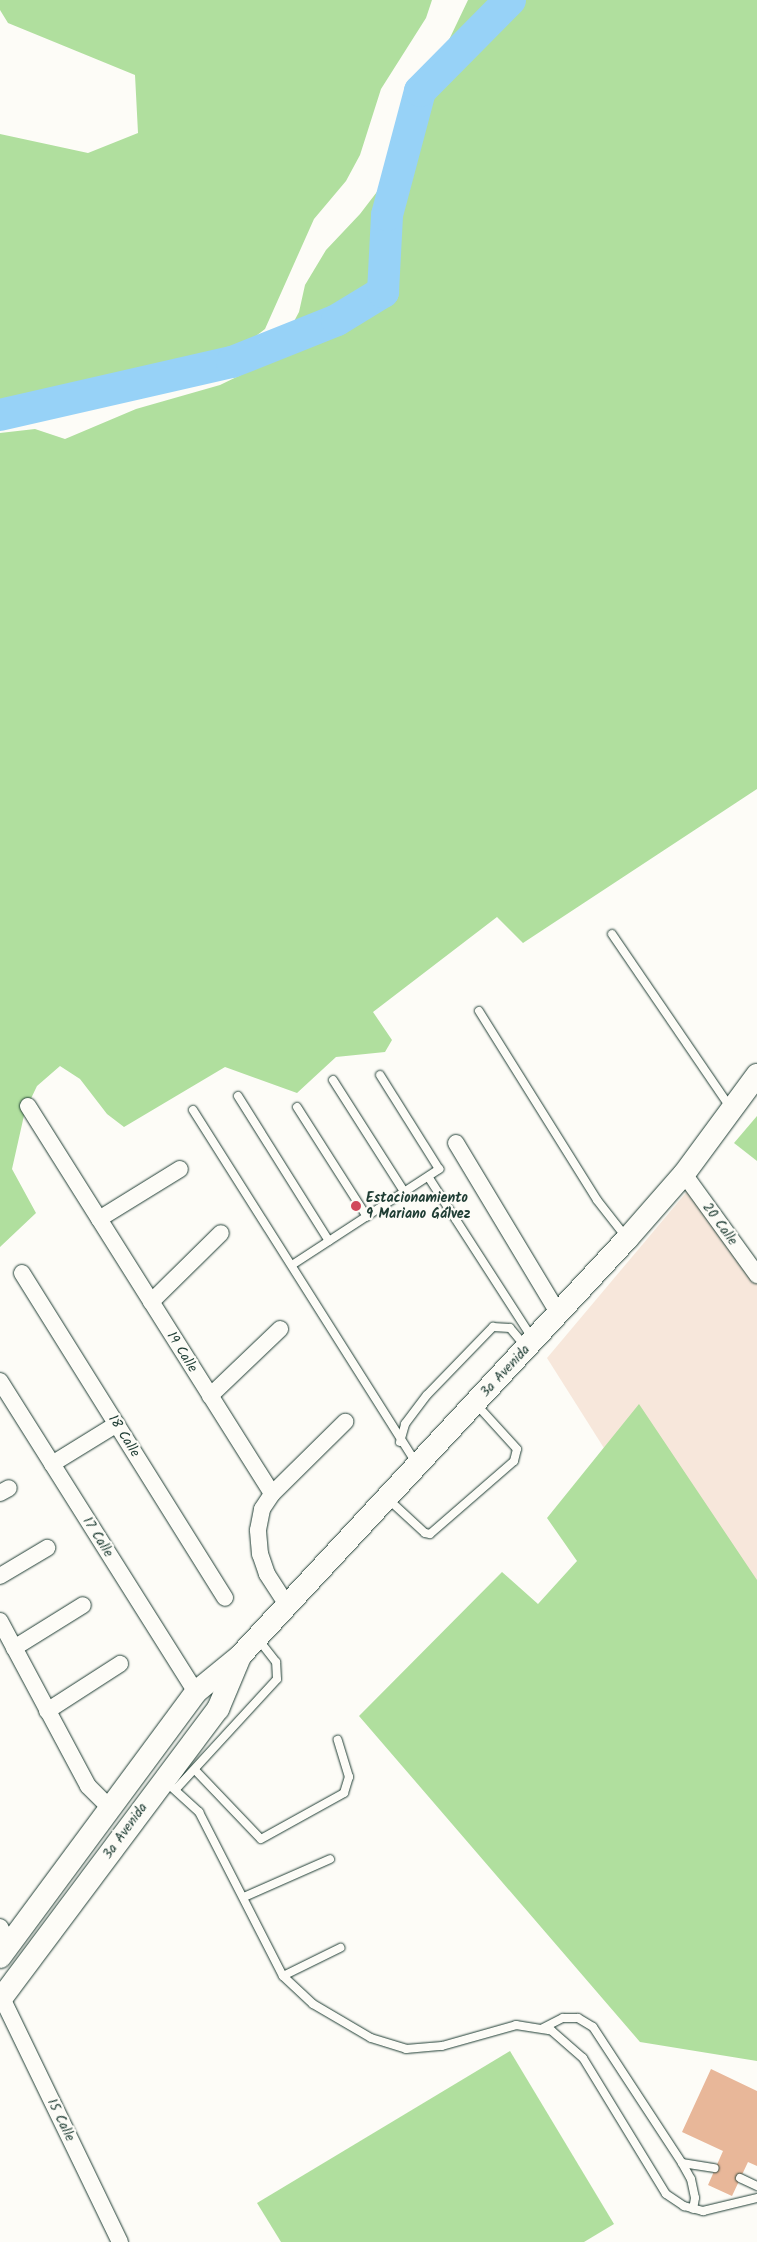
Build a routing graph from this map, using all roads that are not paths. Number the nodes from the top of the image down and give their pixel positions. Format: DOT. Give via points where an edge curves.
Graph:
graph roads {
  1 [pos="612,934"];
  2 [pos="479,1011"];
  3 [pos="380,1075"];
  4 [pos="756,1079"];
  5 [pos="333,1080"];
  6 [pos="238,1096"];
  7 [pos="28,1106"];
  8 [pos="297,1107"];
  9 [pos="731,1108"];
  10 [pos="193,1110"];
  11 [pos="456,1143"];
  12 [pos="180,1169"];
  13 [pos="684,1174"];
  14 [pos="429,1178"];
  15 [pos="405,1193"];
  16 [pos="367,1217"];
  17 [pos="99,1219"];
  18 [pos="221,1233"];
  19 [pos="628,1239"];
  20 [pos="329,1241"];
  21 [pos="292,1265"];
  22 [pos="22,1274"];
  23 [pos="757,1275"];
  24 [pos="151,1302"];
  25 [pos="558,1313"];
  26 [pos="280,1329"];
  27 [pos="530,1344"];
  28 [pos="0,1381"];
  29 [pos="210,1396"];
  30 [pos="475,1403"];
  31 [pos="345,1422"];
  32 [pos="117,1424"];
  33 [pos="400,1442"];
  34 [pos="52,1464"];
  35 [pos="417,1464"];
  36 [pos="272,1494"];
  37 [pos="386,1498"];
  38 [pos="47,1548"];
  39 [pos="0,1576"];
  40 [pos="225,1598"];
  41 [pos="83,1605"];
  42 [pos="287,1605"];
  43 [pos="0,1621"];
  44 [pos="256,1638"];
  45 [pos="14,1648"];
  46 [pos="240,1656"];
  47 [pos="120,1664"];
  48 [pos="196,1692"];
  49 [pos="48,1711"];
  50 [pos="338,1740"];
  51 [pos="195,1770"];
  52 [pos="169,1784"];
  53 [pos="109,1806"];
  54 [pos="330,1858"];
  55 [pos="244,1897"];
  56 [pos="3,1943"];
  57 [pos="340,1948"];
  58 [pos="283,1976"];
  59 [pos="1,1999"];
  60 [pos="543,2028"];
  61 [pos="682,2163"];
  62 [pos="715,2168"];
  63 [pos="740,2178"];
  64 [pos="757,2186"];
  65 [pos="757,2198"];
  66 [pos="693,2209"];
  67 [pos="120,2242"];
  1 -- 9 [label="lane"];
  2 -- 19 [label="lane" via="597,1200"];
  3 -- 14 [label="lane" via="439,1167"];
  4 -- 9 [label="street, 3a Avenida"];
  5 -- 15 [label="lane"];
  6 -- 20 [label="lane"];
  7 -- 17 [label="street, 19 Calle"];
  8 -- 16 [label="lane"];
  9 -- 13 [label="street, 3a Avenida"];
  10 -- 21 [label="lane"];
  11 -- 25 [label="street"];
  12 -- 17 [label="street"];
  13 -- 19 [label="street, 3a Avenida"];
  13 -- 23 [label="street, 20 Calle"];
  14 -- 15 [label="lane"];
  14 -- 27 [label="lane"];
  15 -- 16 [label="lane"];
  16 -- 20 [label="lane"];
  17 -- 24 [label="street, 19 Calle"];
  18 -- 24 [label="street"];
  19 -- 25 [label="street, 3a Avenida"];
  20 -- 21 [label="lane"];
  21 -- 33 [label="lane"];
  22 -- 32 [label="street, 18 Calle"];
  24 -- 29 [label="street, 19 Calle"];
  25 -- 27 [label="street, 3a Avenida"];
  26 -- 29 [label="street"];
  27 -- 30 [label="street, 3a Avenida"];
  27 -- 33 [label="lane" via="510,1328 493,1327 426,1395 405,1424"];
  28 -- 34 [label="street, 17 Calle"];
  29 -- 36 [label="street, 19 Calle"];
  30 -- 35 [label="street, 3a Avenida"];
  30 -- 37 [label="lane" via="518,1448 514,1461 430,1534"];
  31 -- 36 [label="street"];
  32 -- 34 [label="street"];
  32 -- 40 [label="street, 18 Calle"];
  33 -- 35 [label="lane"];
  34 -- 48 [label="street, 17 Calle"];
  35 -- 37 [label="street, 3a Avenida"];
  36 -- 42 [label="street" via="260,1518 258,1546 265,1569"];
  37 -- 42 [label="street, 3a Avenida"];
  38 -- 39 [label="street"];
  41 -- 45 [label="street"];
  42 -- 44 [label="street, 3a Avenida"];
  43 -- 45 [label="street"];
  44 -- 46 [label="street, 3a Avenida"];
  44 -- 51 [label="lane" via="276,1662 277,1679"];
  45 -- 49 [label="street"];
  46 -- 48 [label="street, 3a Avenida"];
  46 -- 52 [label="street, 3a Avenida" via="218,1709"];
  47 -- 49 [label="street"];
  48 -- 53 [label="street, 3a Avenida"];
  49 -- 53 [label="street" via="88,1786"];
  50 -- 51 [label="lane" via="350,1777 344,1793 261,1839 255,1837 222,1795"];
  51 -- 52 [label="lane"];
  52 -- 55 [label="lane" via="200,1812"];
  52 -- 59 [label="street, 3a Avenida"];
  53 -- 56 [label="street, 3a Avenida"];
  54 -- 55 [label="lane"];
  55 -- 58 [label="lane"];
  57 -- 58 [label="lane"];
  58 -- 60 [label="lane" via="312,2004 370,2038 394,2047 430,2048 516,2025"];
  59 -- 67 [label="street, 15 Calle"];
  60 -- 61 [label="lane" via="563,2018 578,2018 593,2027"];
  60 -- 66 [label="lane" via="564,2038 583,2058 666,2194"];
  61 -- 62 [label="lane"];
  61 -- 66 [label="lane" via="691,2179 695,2198"];
  63 -- 64 [label="lane"];
  65 -- 66 [label="lane" via="713,2210"];
}
